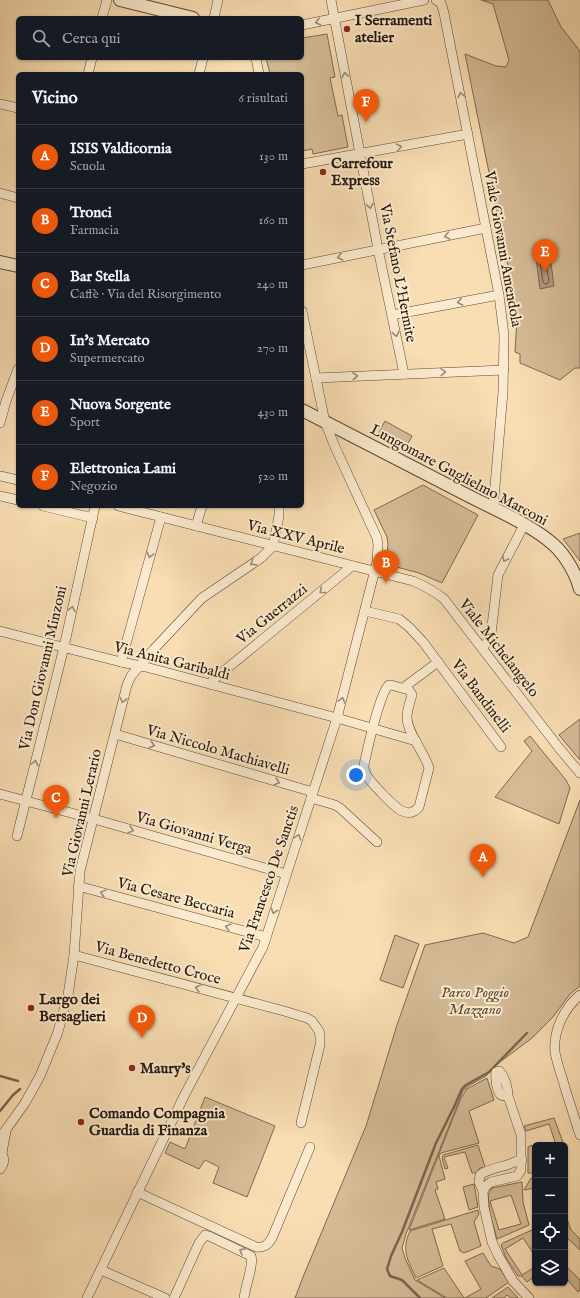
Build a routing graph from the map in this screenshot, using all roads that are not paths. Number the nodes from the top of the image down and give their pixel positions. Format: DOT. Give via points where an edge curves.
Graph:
graph roads {
  1 [pos="107,0"];
  2 [pos="120,0"];
  3 [pos="218,0"];
  4 [pos="331,0"];
  5 [pos="424,0"];
  6 [pos="436,0"];
  7 [pos="103,16"];
  8 [pos="185,16"];
  9 [pos="214,16"];
  10 [pos="335,19"];
  11 [pos="304,26"];
  12 [pos="92,60"];
  13 [pos="202,60"];
  14 [pos="256,60"];
  15 [pos="88,72"];
  16 [pos="200,72"];
  17 [pos="258,72"];
  18 [pos="0,104"];
  19 [pos="16,108"];
  20 [pos="468,134"];
  21 [pos="361,154"];
  22 [pos="304,164"];
  23 [pos="0,193"];
  24 [pos="16,197"];
  25 [pos="486,228"];
  26 [pos="378,249"];
  27 [pos="0,262"];
  28 [pos="304,265"];
  29 [pos="16,266"];
  30 [pos="499,295"];
  31 [pos="392,316"];
  32 [pos="304,321"];
  33 [pos="504,370"];
  34 [pos="16,374"];
  35 [pos="404,374"];
  36 [pos="316,378"];
  37 [pos="304,411"];
  38 [pos="325,422"];
  39 [pos="0,423"];
  40 [pos="340,429"];
  41 [pos="335,447"];
  42 [pos="0,476"];
  43 [pos="16,480"];
  44 [pos="0,496"];
  45 [pos="16,500"];
  46 [pos="51,508"];
  47 [pos="95,508"];
  48 [pos="126,508"];
  49 [pos="201,508"];
  50 [pos="279,508"];
  51 [pos="493,509"];
  52 [pos="161,517"];
  53 [pos="93,518"];
  54 [pos="524,525"];
  55 [pos="196,526"];
  56 [pos="273,546"];
  57 [pos="352,566"];
  58 [pos="374,571"];
  59 [pos="580,589"];
  60 [pos="365,611"];
  61 [pos="0,631"];
  62 [pos="64,647"];
  63 [pos="482,648"];
  64 [pos="121,662"];
  65 [pos="438,662"];
  66 [pos="139,666"];
  67 [pos="212,685"];
  68 [pos="405,688"];
  69 [pos="337,718"];
  70 [pos="373,729"];
  71 [pos="115,734"];
  72 [pos="416,741"];
  73 [pos="501,747"];
  74 [pos="580,773"];
  75 [pos="0,794"];
  76 [pos="312,795"];
  77 [pos="26,801"];
  78 [pos="94,820"];
  79 [pos="17,836"];
  80 [pos="377,842"];
  81 [pos="286,874"];
  82 [pos="78,886"];
  83 [pos="266,937"];
  84 [pos="74,955"];
  85 [pos="580,995"];
  86 [pos="235,998"];
  87 [pos="508,1096"];
  88 [pos="301,1122"];
  89 [pos="3,1135"];
  90 [pos="580,1135"];
  91 [pos="310,1147"];
  92 [pos="1,1152"];
  93 [pos="522,1160"];
  94 [pos="0,1169"];
  95 [pos="482,1190"];
  96 [pos="137,1192"];
  97 [pos="100,1270"];
  98 [pos="87,1298"];
  99 [pos="165,1298"];
  100 [pos="174,1298"];
  101 [pos="244,1298"];
  102 [pos="529,1298"];
  1 -- 7 [label="street"];
  2 -- 8 [label="street"];
  3 -- 9 [label="street"];
  4 -- 10 [label="street, Via Stefano L'Hermite"];
  5 -- 10 [label="street"];
  20 -- 6 [label="street, Viale Giovanni Amendola, one-way" via="444,13 441,3"];
  10 -- 11 [label="street, one-way"];
  21 -- 10 [label="street, Via Stefano L'Hermite, one-way"];
  12 -- 15 [label="street"];
  13 -- 16 [label="street"];
  14 -- 17 [label="street"];
  18 -- 19 [label="street"];
  21 -- 20 [label="street, one-way"];
  20 -- 25 [label="street, Viale Giovanni Amendola"];
  21 -- 22 [label="street"];
  21 -- 26 [label="street, Via Stefano L'Hermite, one-way"];
  23 -- 24 [label="street"];
  25 -- 26 [label="street, one-way"];
  25 -- 30 [label="street, Viale Giovanni Amendola"];
  26 -- 28 [label="street, one-way"];
  26 -- 31 [label="street, Via Stefano L'Hermite"];
  27 -- 29 [label="street"];
  30 -- 31 [label="street, one-way"];
  30 -- 33 [label="street, Viale Giovanni Amendola"];
  31 -- 35 [label="street, Via Stefano L'Hermite, one-way"];
  32 -- 36 [label="street, Via Francesco De Sanctis"];
  35 -- 33 [label="street, one-way"];
  33 -- 51 [label="street, Viale Giovanni Amendola"];
  34 -- 39 [label="street"];
  36 -- 35 [label="street, one-way"];
  36 -- 38 [label="street, Via Francesco De Sanctis"];
  37 -- 38 [label="street, Lungomare Guglielmo Marconi"];
  38 -- 40 [label="street, Lungomare Guglielmo Marconi"];
  38 -- 41 [label="street, Via Francesco De Sanctis"];
  40 -- 41 [label="street"];
  40 -- 51 [label="street, Lungomare Guglielmo Marconi"];
  41 -- 58 [label="street, Via Francesco De Sanctis" via="377,538 378,550"];
  42 -- 43 [label="street"];
  44 -- 45 [label="street"];
  46 -- 53 [label="street"];
  47 -- 53 [label="street, Via Don Giovanni Minzoni"];
  48 -- 52 [label="street, Via XXV Aprile"];
  49 -- 55 [label="street"];
  50 -- 56 [label="street"];
  51 -- 54 [label="street, Lungomare Guglielmo Marconi"];
  52 -- 55 [label="street, Via XXV Aprile"];
  52 -- 64 [label="street, one-way"];
  62 -- 53 [label="street, Via Don Giovanni Minzoni, one-way"];
  54 -- 59 [label="street, Lungomare Guglielmo Marconi" via="555,546 565,558"];
  54 -- 63 [label="street, one-way" via="498,575 491,634"];
  55 -- 56 [label="street, Via XXV Aprile"];
  56 -- 57 [label="street, Via XXV Aprile"];
  56 -- 66 [label="street, Via Giovanni Lerario, one-way" via="261,558 202,598"];
  57 -- 58 [label="street, Via XXV Aprile"];
  57 -- 67 [label="street, Via Guerrazzi, one-way" via="214,680"];
  58 -- 60 [label="street, Via Francesco De Sanctis"];
  58 -- 63 [label="street, Viale Michelangelo" via="413,581 435,592 444,599"];
  60 -- 65 [label="street, Via Bandinelli" via="399,619 423,642"];
  69 -- 60 [label="street, Via Francesco De Sanctis, one-way"];
  61 -- 62 [label="street, Via Anita Garibaldi"];
  62 -- 64 [label="street, Via Anita Garibaldi"];
  77 -- 62 [label="street, Via Don Giovanni Minzoni, one-way"];
  63 -- 74 [label="street, Viale Michelangelo"];
  64 -- 66 [label="street, Via Anita Garibaldi"];
  65 -- 68 [label="street, Via Bandinelli"];
  65 -- 73 [label="street, Via Bandinelli"];
  66 -- 67 [label="street, Via Anita Garibaldi"];
  66 -- 71 [label="street, Via Giovanni Lerario, one-way" via="127,685"];
  67 -- 69 [label="street, Via Anita Garibaldi"];
  68 -- 70 [label="street" via="391,685 386,687"];
  68 -- 72 [label="street" via="412,695 407,718"];
  69 -- 70 [label="street, Via Anita Garibaldi"];
  69 -- 76 [label="street, Via Francesco De Sanctis"];
  70 -- 72 [label="street, Via Anita Garibaldi"];
  70 -- 72 [label="street" via="364,765 365,773 397,809 407,812 414,812 419,807 429,768"];
  71 -- 76 [label="street, Via Niccolo Machiavelli, one-way"];
  71 -- 78 [label="street, Via Giovanni Lerario"];
  75 -- 77 [label="street, Via Giovanni Verga"];
  76 -- 80 [label="street, Via Niccolo Machiavelli" via="335,804"];
  81 -- 76 [label="street, Via Francesco De Sanctis, one-way"];
  77 -- 78 [label="street, Via Giovanni Verga"];
  77 -- 79 [label="street, Via Don Giovanni Minzoni"];
  78 -- 81 [label="street, Via Giovanni Verga, one-way"];
  78 -- 82 [label="street, Via Giovanni Lerario" via="83,856"];
  81 -- 83 [label="street, Via Francesco De Sanctis, one-way"];
  83 -- 82 [label="street, Via Cesare Beccaria, one-way"];
  82 -- 84 [label="street, Via Giovanni Lerario"];
  83 -- 86 [label="street, Via Francesco De Sanctis" via="260,954"];
  86 -- 84 [label="street, Via Benedetto Croce, one-way"];
  84 -- 89 [label="street, Via Giovanni Lerario" via="68,995 47,1060 25,1103"];
  85 -- 90 [label="street" via="564,1014 555,1043 558,1064"];
  86 -- 88 [label="street, Via Benedetto Croce" via="307,1018 319,1030 320,1045"];
  86 -- 96 [label="street, Via Francesco De Sanctis" via="180,1102"];
  87 -- 93 [label="street" via="521,1135"];
  89 -- 92 [label="street, Via Giovanni Lerario"];
  91 -- 96 [label="street" via="272,1238 269,1244 264,1246 256,1247"];
  92 -- 94 [label="street, Via Giovanni Lerario" via="4,1162"];
  93 -- 95 [label="street" via="522,1170 517,1176 491,1182"];
  93 -- 95 [label="street" via="480,1175"];
  95 -- 102 [label="street" via="487,1225 493,1244 510,1276"];
  96 -- 97 [label="street, Via Francesco De Sanctis"];
  97 -- 98 [label="street, Via Francesco De Sanctis"];
  97 -- 99 [label="street"];
  101 -- 100 [label="street, one-way" via="252,1260 250,1256 209,1236 200,1240"];
}
